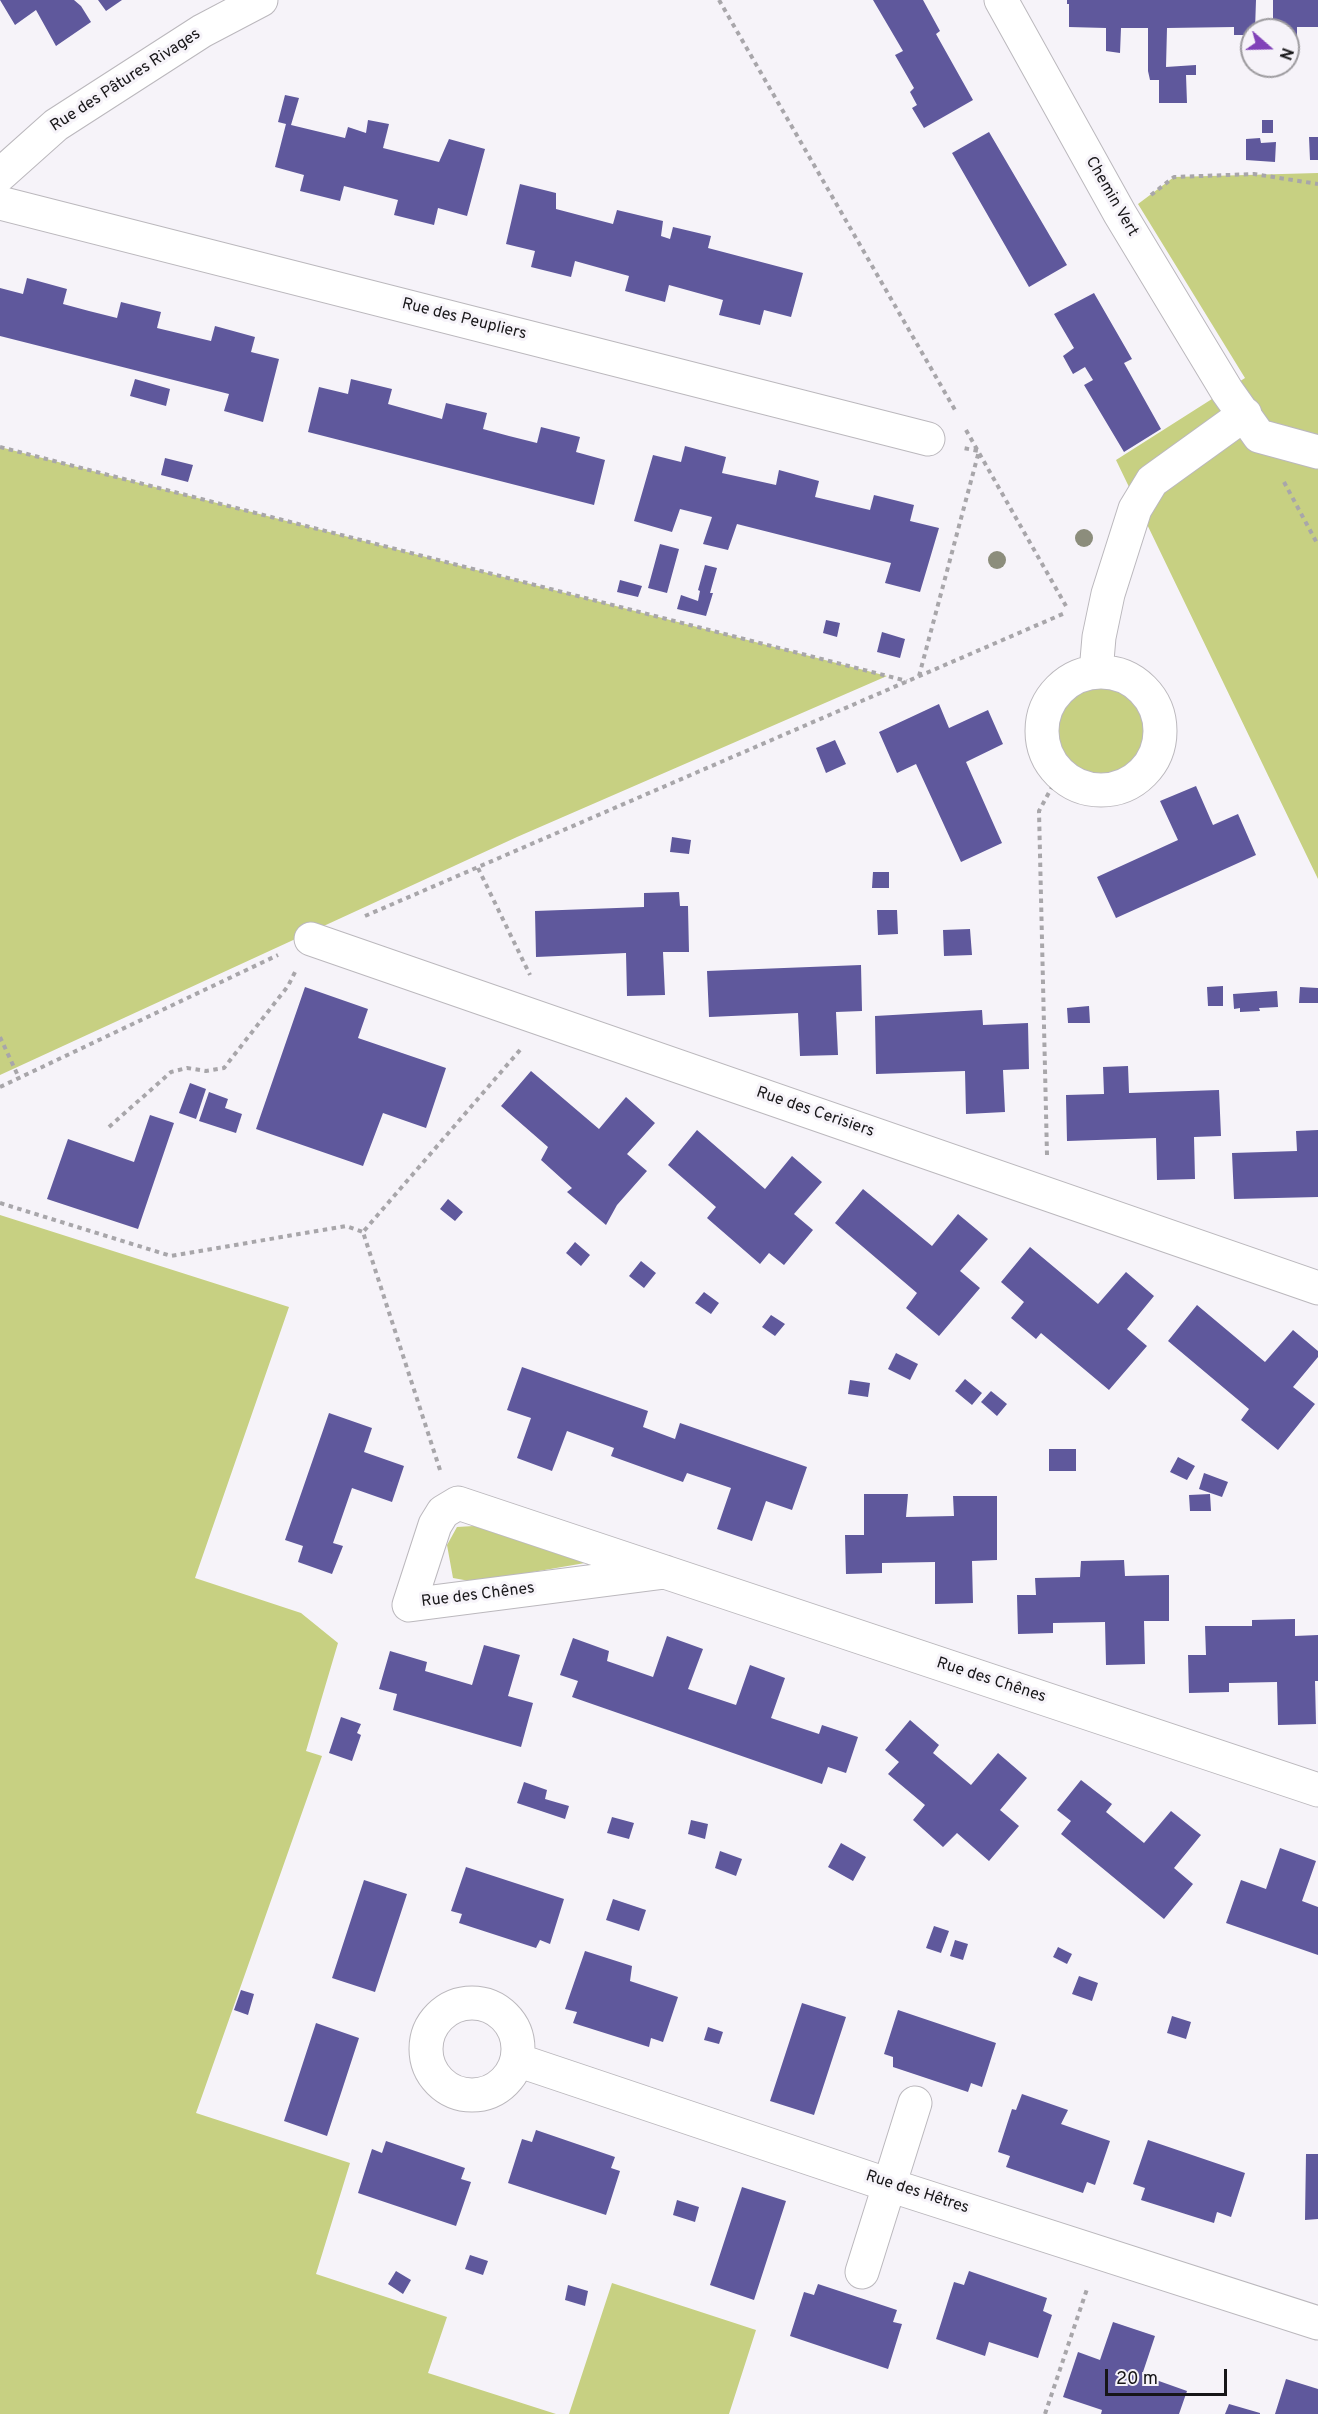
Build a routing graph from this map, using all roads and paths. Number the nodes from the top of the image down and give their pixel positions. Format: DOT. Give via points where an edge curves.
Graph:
graph roads {
  1 [pos="261,0"];
  2 [pos="719,0"];
  3 [pos="1001,0"];
  4 [pos="0,175"];
  5 [pos="1318,184"];
  6 [pos="0,203"];
  7 [pos="1120,214"];
  8 [pos="955,410"];
  9 [pos="1244,414"];
  10 [pos="961,421"];
  11 [pos="928,439"];
  12 [pos="0,447"];
  13 [pos="978,452"];
  14 [pos="1318,452"];
  15 [pos="1318,545"];
  16 [pos="1096,672"];
  17 [pos="919,676"];
  18 [pos="908,681"];
  19 [pos="1059,774"];
  20 [pos="478,868"];
  21 [pos="363,917"];
  22 [pos="311,939"];
  23 [pos="536,1016"];
  24 [pos="0,1036"];
  25 [pos="19,1078"];
  26 [pos="0,1087"];
  27 [pos="109,1127"];
  28 [pos="1048,1195"];
  29 [pos="0,1203"];
  30 [pos="363,1233"];
  31 [pos="1318,1288"];
  32 [pos="452,1507"];
  33 [pos="665,1572"];
  34 [pos="1318,1790"];
  35 [pos="517,2060"];
  36 [pos="915,2103"];
  37 [pos="889,2185"];
  38 [pos="1100,2251"];
  39 [pos="862,2272"];
  40 [pos="1318,2323"];
  41 [pos="1045,2414"];
  1 -- 4 [label="street, Rue des Pâtures Rivages" via="202,31 56,125"];
  2 -- 8 [label="path"];
  3 -- 7 [label="street, Chemin Vert"];
  5 -- 7 [label="path" via="1254,174 1174,177"];
  6 -- 11 [label="street, Rue des Peupliers"];
  7 -- 9 [label="street, Chemin Vert"];
  9 -- 14 [label="street"];
  9 -- 15 [label="path"];
  9 -- 16 [label="street" via="1152,482 1135,508 1108,594"];
  10 -- 13 [label="path"];
  11 -- 13 [label="path"];
  12 -- 18 [label="path"];
  13 -- 17 [label="path"];
  13 -- 17 [label="path" via="1069,611"];
  16 -- 19 [label="street" via="1081,674 1063,684 1049,699 1042,718 1047,758"];
  16 -- 19 [label="street" via="1118,673 1135,681 1149,695 1160,730 1157,749 1149,766 1134,780 1116,788 1086,788"];
  17 -- 18 [label="path"];
  18 -- 20 [label="path"];
  19 -- 28 [label="path" via="1039,811"];
  20 -- 21 [label="path"];
  20 -- 23 [label="path" via="531,978 548,983"];
  22 -- 23 [label="street, Rue des Cerisiers"];
  22 -- 25 [label="path"];
  22 -- 27 [label="path" via="288,986 224,1068 171,1072"];
  23 -- 28 [label="street, Rue des Cerisiers"];
  23 -- 30 [label="path" via="526,1043"];
  24 -- 25 [label="path"];
  25 -- 26 [label="path"];
  28 -- 31 [label="street, Rue des Cerisiers"];
  29 -- 30 [label="path" via="171,1256 346,1226"];
  30 -- 32 [label="path"];
  32 -- 33 [label="street, Rue des Chênes" via="458,1503 477,1508"];
  32 -- 33 [label="street, Rue des Chênes" via="443,1512 435,1525 409,1605"];
  33 -- 34 [label="street, Rue des Chênes"];
  35 -- 37 [label="street, Rue des Hêtres"];
  36 -- 37 [label="street"];
  37 -- 38 [label="street, Rue des Hêtres"];
  37 -- 39 [label="street"];
  38 -- 40 [label="street, Rue des Hêtres"];
  38 -- 41 [label="path"];
}
